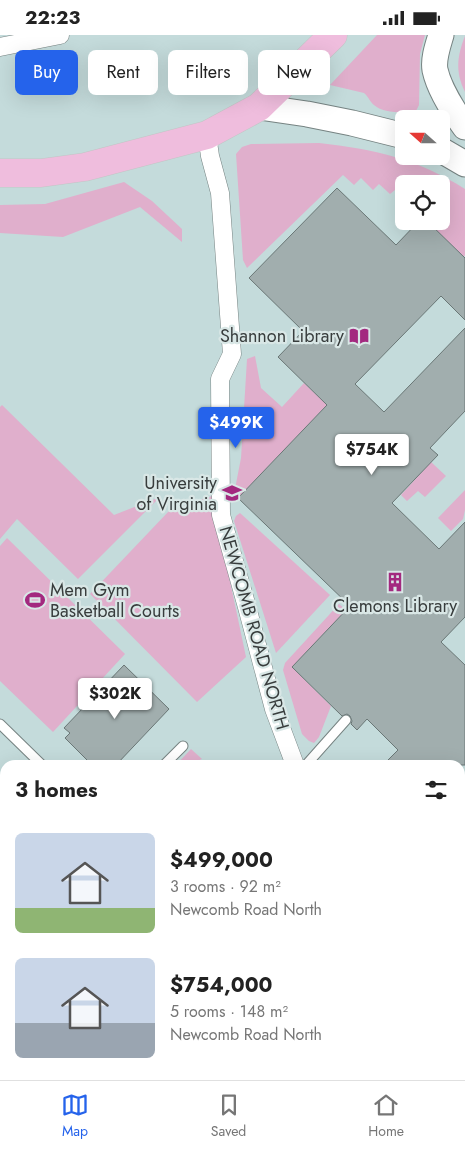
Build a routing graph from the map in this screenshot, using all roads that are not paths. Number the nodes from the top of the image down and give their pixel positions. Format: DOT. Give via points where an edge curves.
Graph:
graph roads {
  1 [pos="60,35"];
  2 [pos="333,35"];
  3 [pos="442,35"];
  4 [pos="0,47"];
  5 [pos="258,107"];
  6 [pos="452,121"];
  7 [pos="395,134"];
  8 [pos="207,135"];
  9 [pos="450,155"];
  10 [pos="465,164"];
  11 [pos="0,173"];
  12 [pos="346,720"];
  13 [pos="0,724"];
  14 [pos="183,746"];
  15 [pos="37,760"];
  16 [pos="169,760"];
  17 [pos="294,760"];
  18 [pos="310,760"];
  1 -- 4 [label="street"];
  2 -- 5 [label="main road"];
  3 -- 6 [label="street" via="435,70"];
  5 -- 7 [label="street" via="307,114"];
  5 -- 8 [label="main road"];
  8 -- 11 [label="main road" via="85,167 41,173"];
  8 -- 17 [label="street, NEWCOMB ROAD NORTH" via="220,193 232,354 220,379 221,515 274,709"];
  9 -- 10 [label="street"];
  12 -- 18 [label="lane"];
  13 -- 15 [label="lane"];
  14 -- 16 [label="lane"];
}
